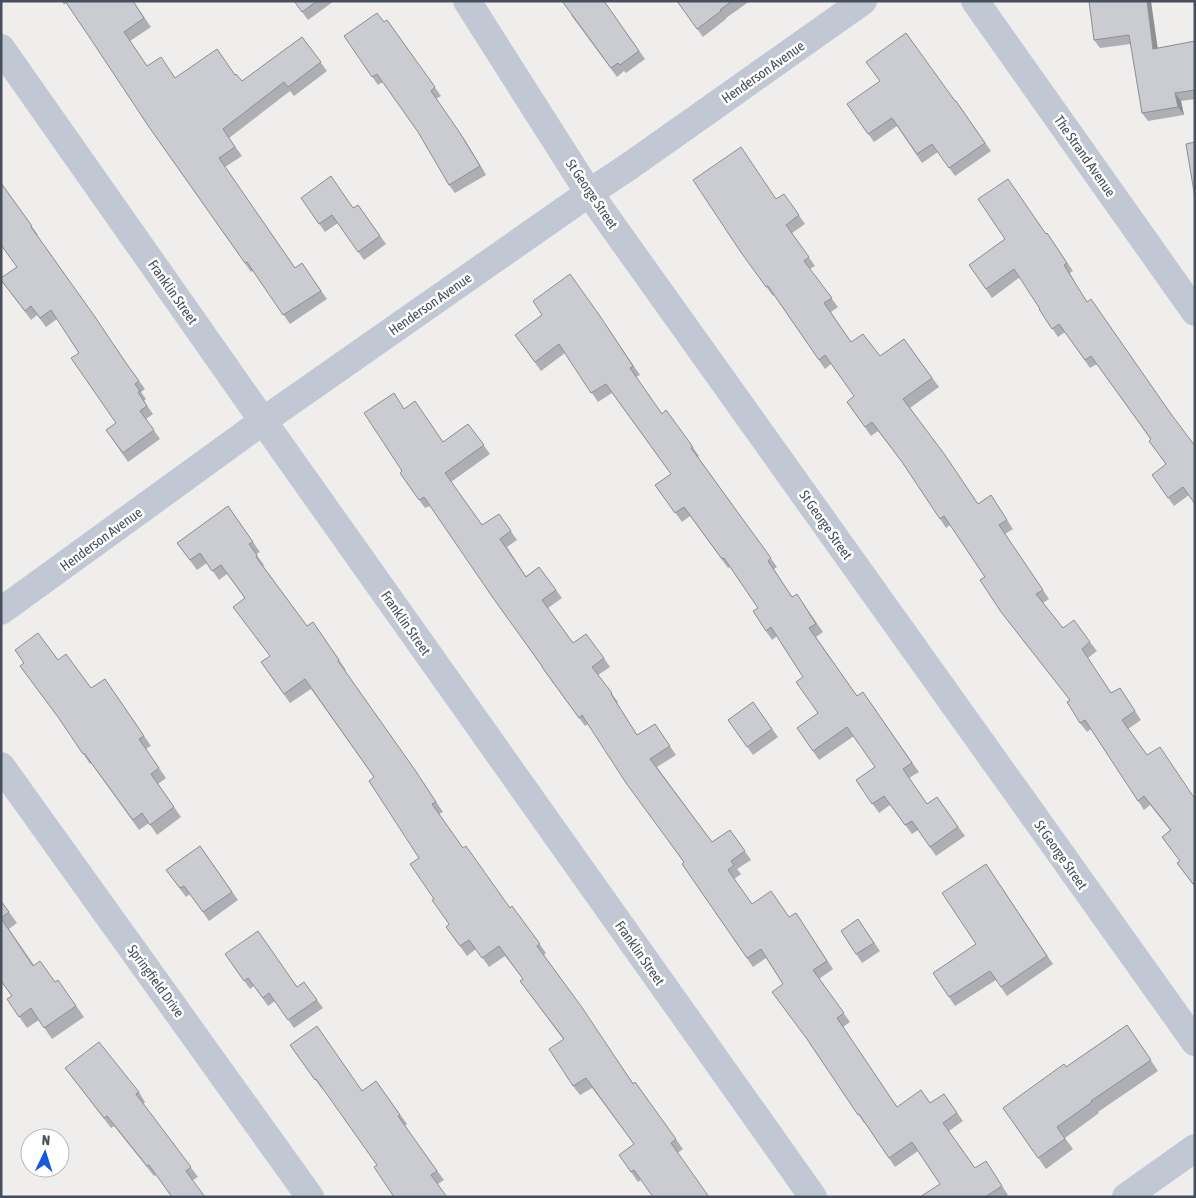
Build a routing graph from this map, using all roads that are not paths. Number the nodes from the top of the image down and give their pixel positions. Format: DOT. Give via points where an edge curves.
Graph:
graph roads {
  1 [pos="467,1"];
  2 [pos="863,1"];
  3 [pos="975,1"];
  4 [pos="1,48"];
  5 [pos="589,193"];
  6 [pos="1195,312"];
  7 [pos="263,421"];
  8 [pos="1,611"];
  9 [pos="1,766"];
  10 [pos="1195,1042"];
  11 [pos="1195,1148"];
  12 [pos="310,1197"];
  13 [pos="813,1197"];
  14 [pos="1126,1197"];
  1 -- 5 [label="street, St George Street"];
  2 -- 5 [label="street, Henderson Avenue"];
  3 -- 6 [label="street, The Strand Avenue"];
  4 -- 7 [label="street, Franklin Street"];
  5 -- 7 [label="street, Henderson Avenue"];
  5 -- 10 [label="street, St George Street"];
  7 -- 8 [label="street, Henderson Avenue"];
  7 -- 13 [label="street, Franklin Street"];
  9 -- 12 [label="street, Springfield Drive"];
  11 -- 14 [label="street"];
}
